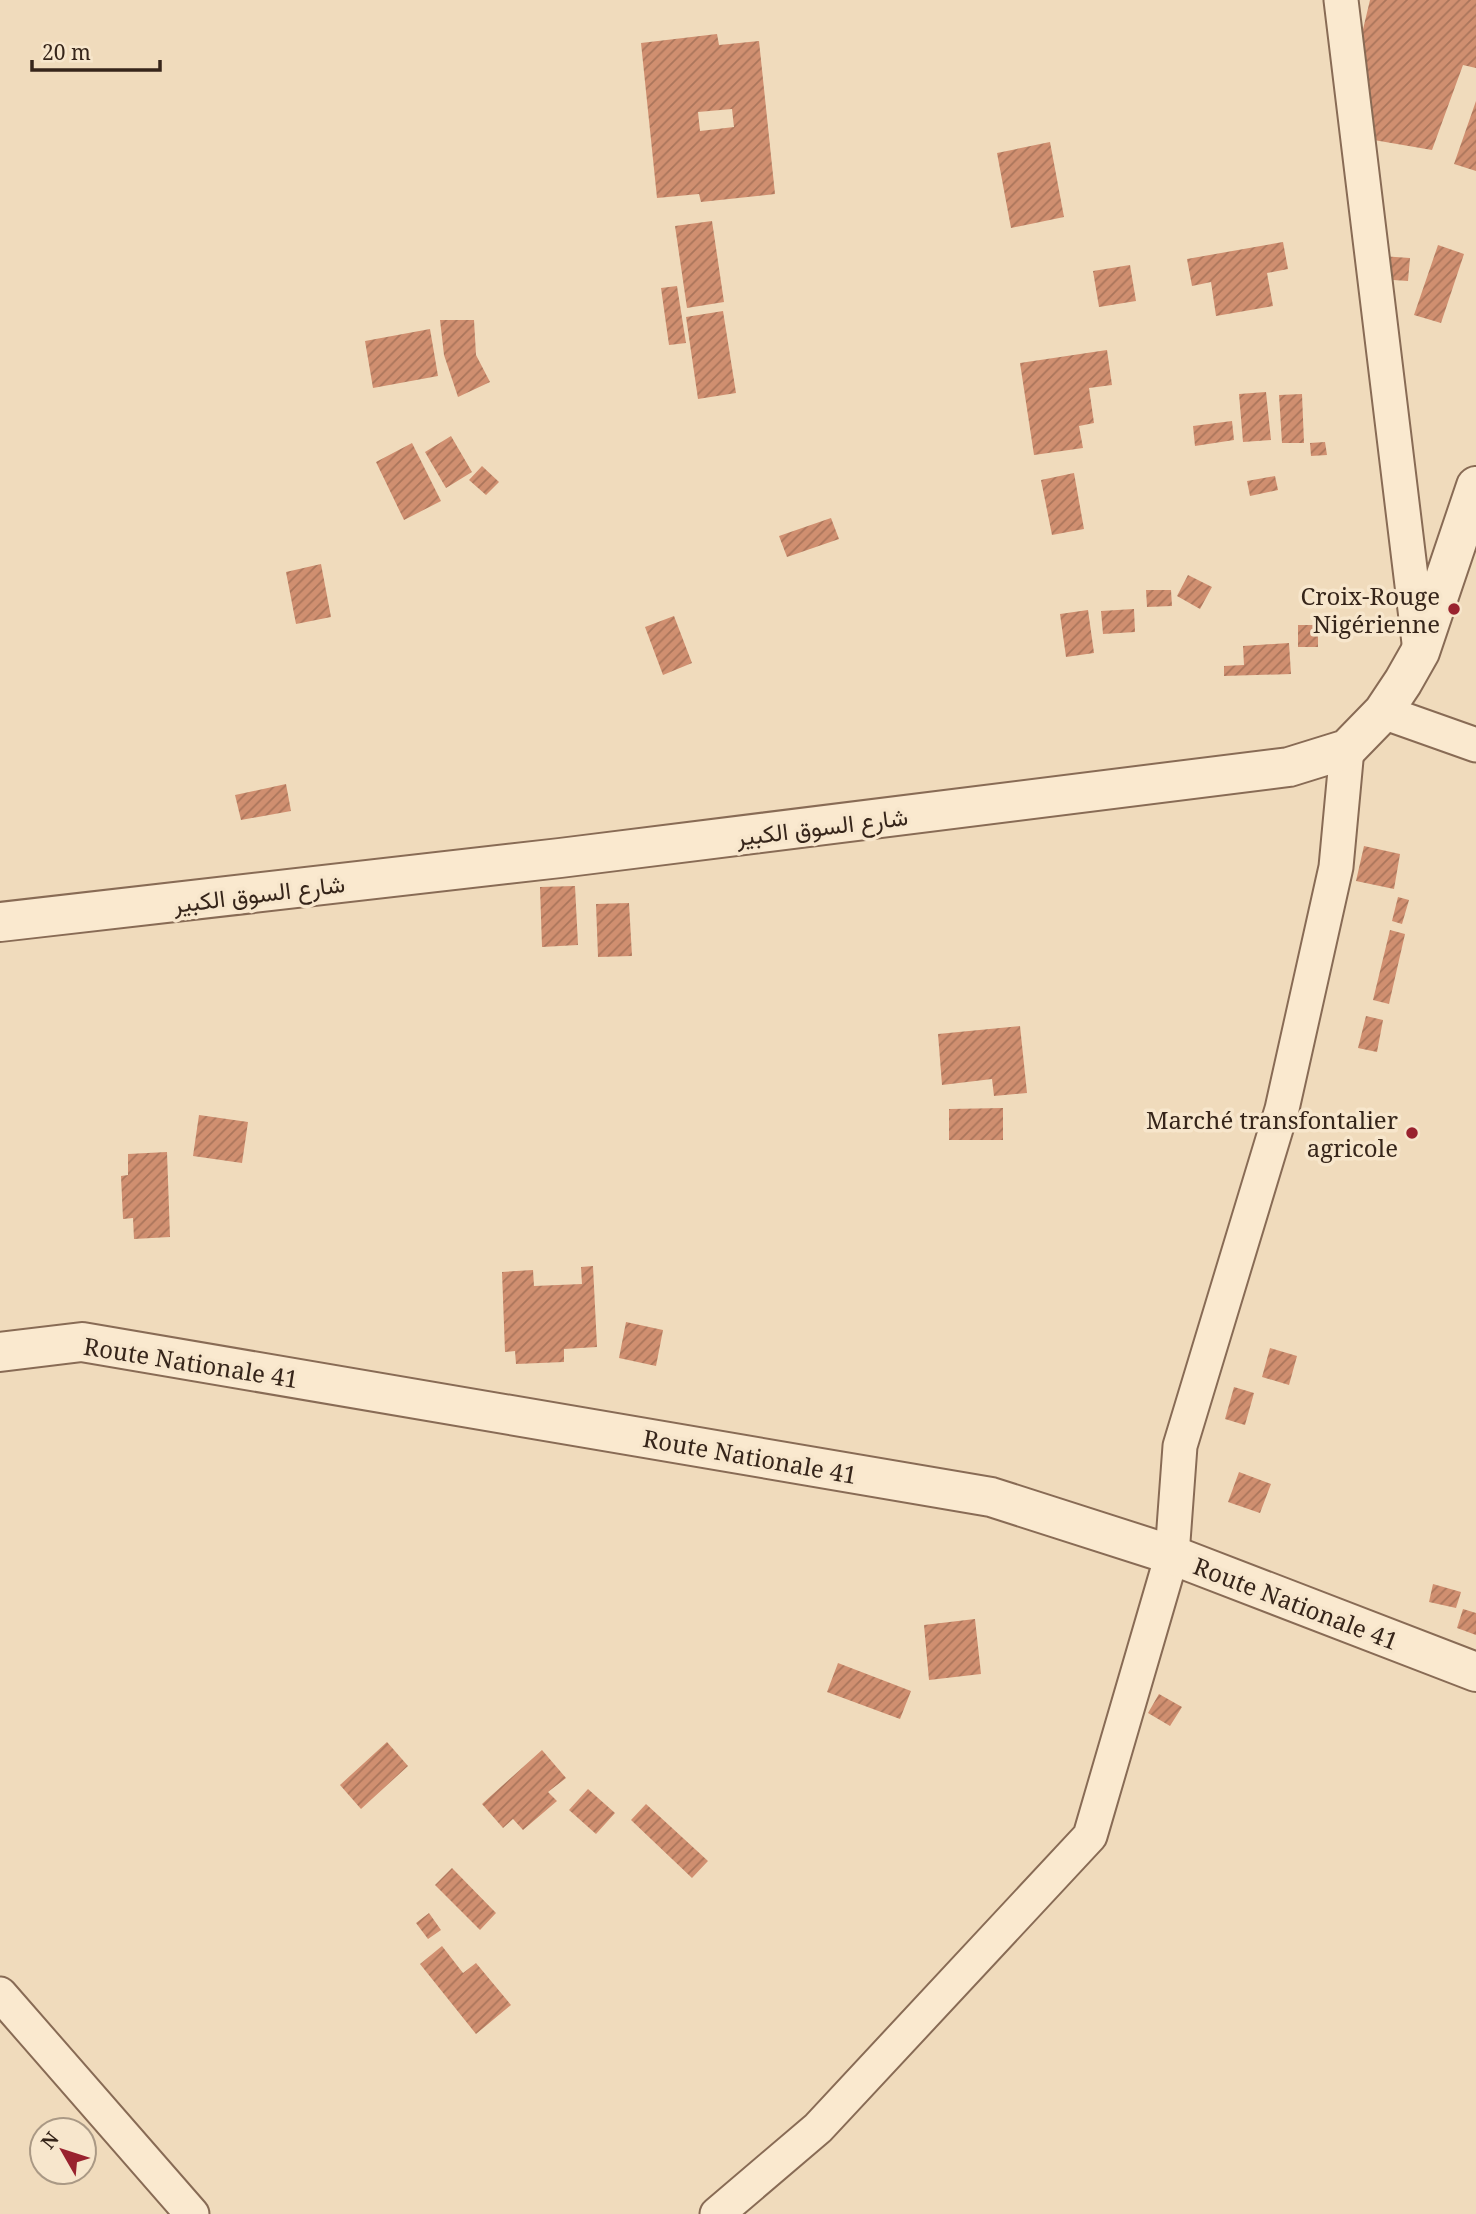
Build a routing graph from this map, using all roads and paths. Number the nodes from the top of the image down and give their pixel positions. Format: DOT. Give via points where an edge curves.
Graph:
graph roads {
  1 [pos="1341,0"];
  2 [pos="1476,486"];
  3 [pos="1420,652"];
  4 [pos="1383,712"];
  5 [pos="1476,745"];
  6 [pos="1347,749"];
  7 [pos="0,922"];
  8 [pos="0,1352"];
  9 [pos="1172,1555"];
  10 [pos="1476,1672"];
  11 [pos="0,1994"];
  12 [pos="192,2214"];
  13 [pos="717,2214"];
  1 -- 3 [label="street"];
  2 -- 3 [label="street, شارع السوق الكبير"];
  3 -- 4 [label="street, شارع السوق الكبير"];
  4 -- 5 [label="street"];
  4 -- 6 [label="street, شارع السوق الكبير"];
  6 -- 7 [label="street, شارع السوق الكبير" via="1289,768"];
  6 -- 9 [label="street" via="1336,867 1282,1108 1180,1446"];
  8 -- 9 [label="street, Route Nationale 41" via="82,1342 977,1495"];
  9 -- 10 [label="street, Route Nationale 41"];
  9 -- 13 [label="street" via="1090,1836 818,2128"];
  11 -- 12 [label="street"];
}
